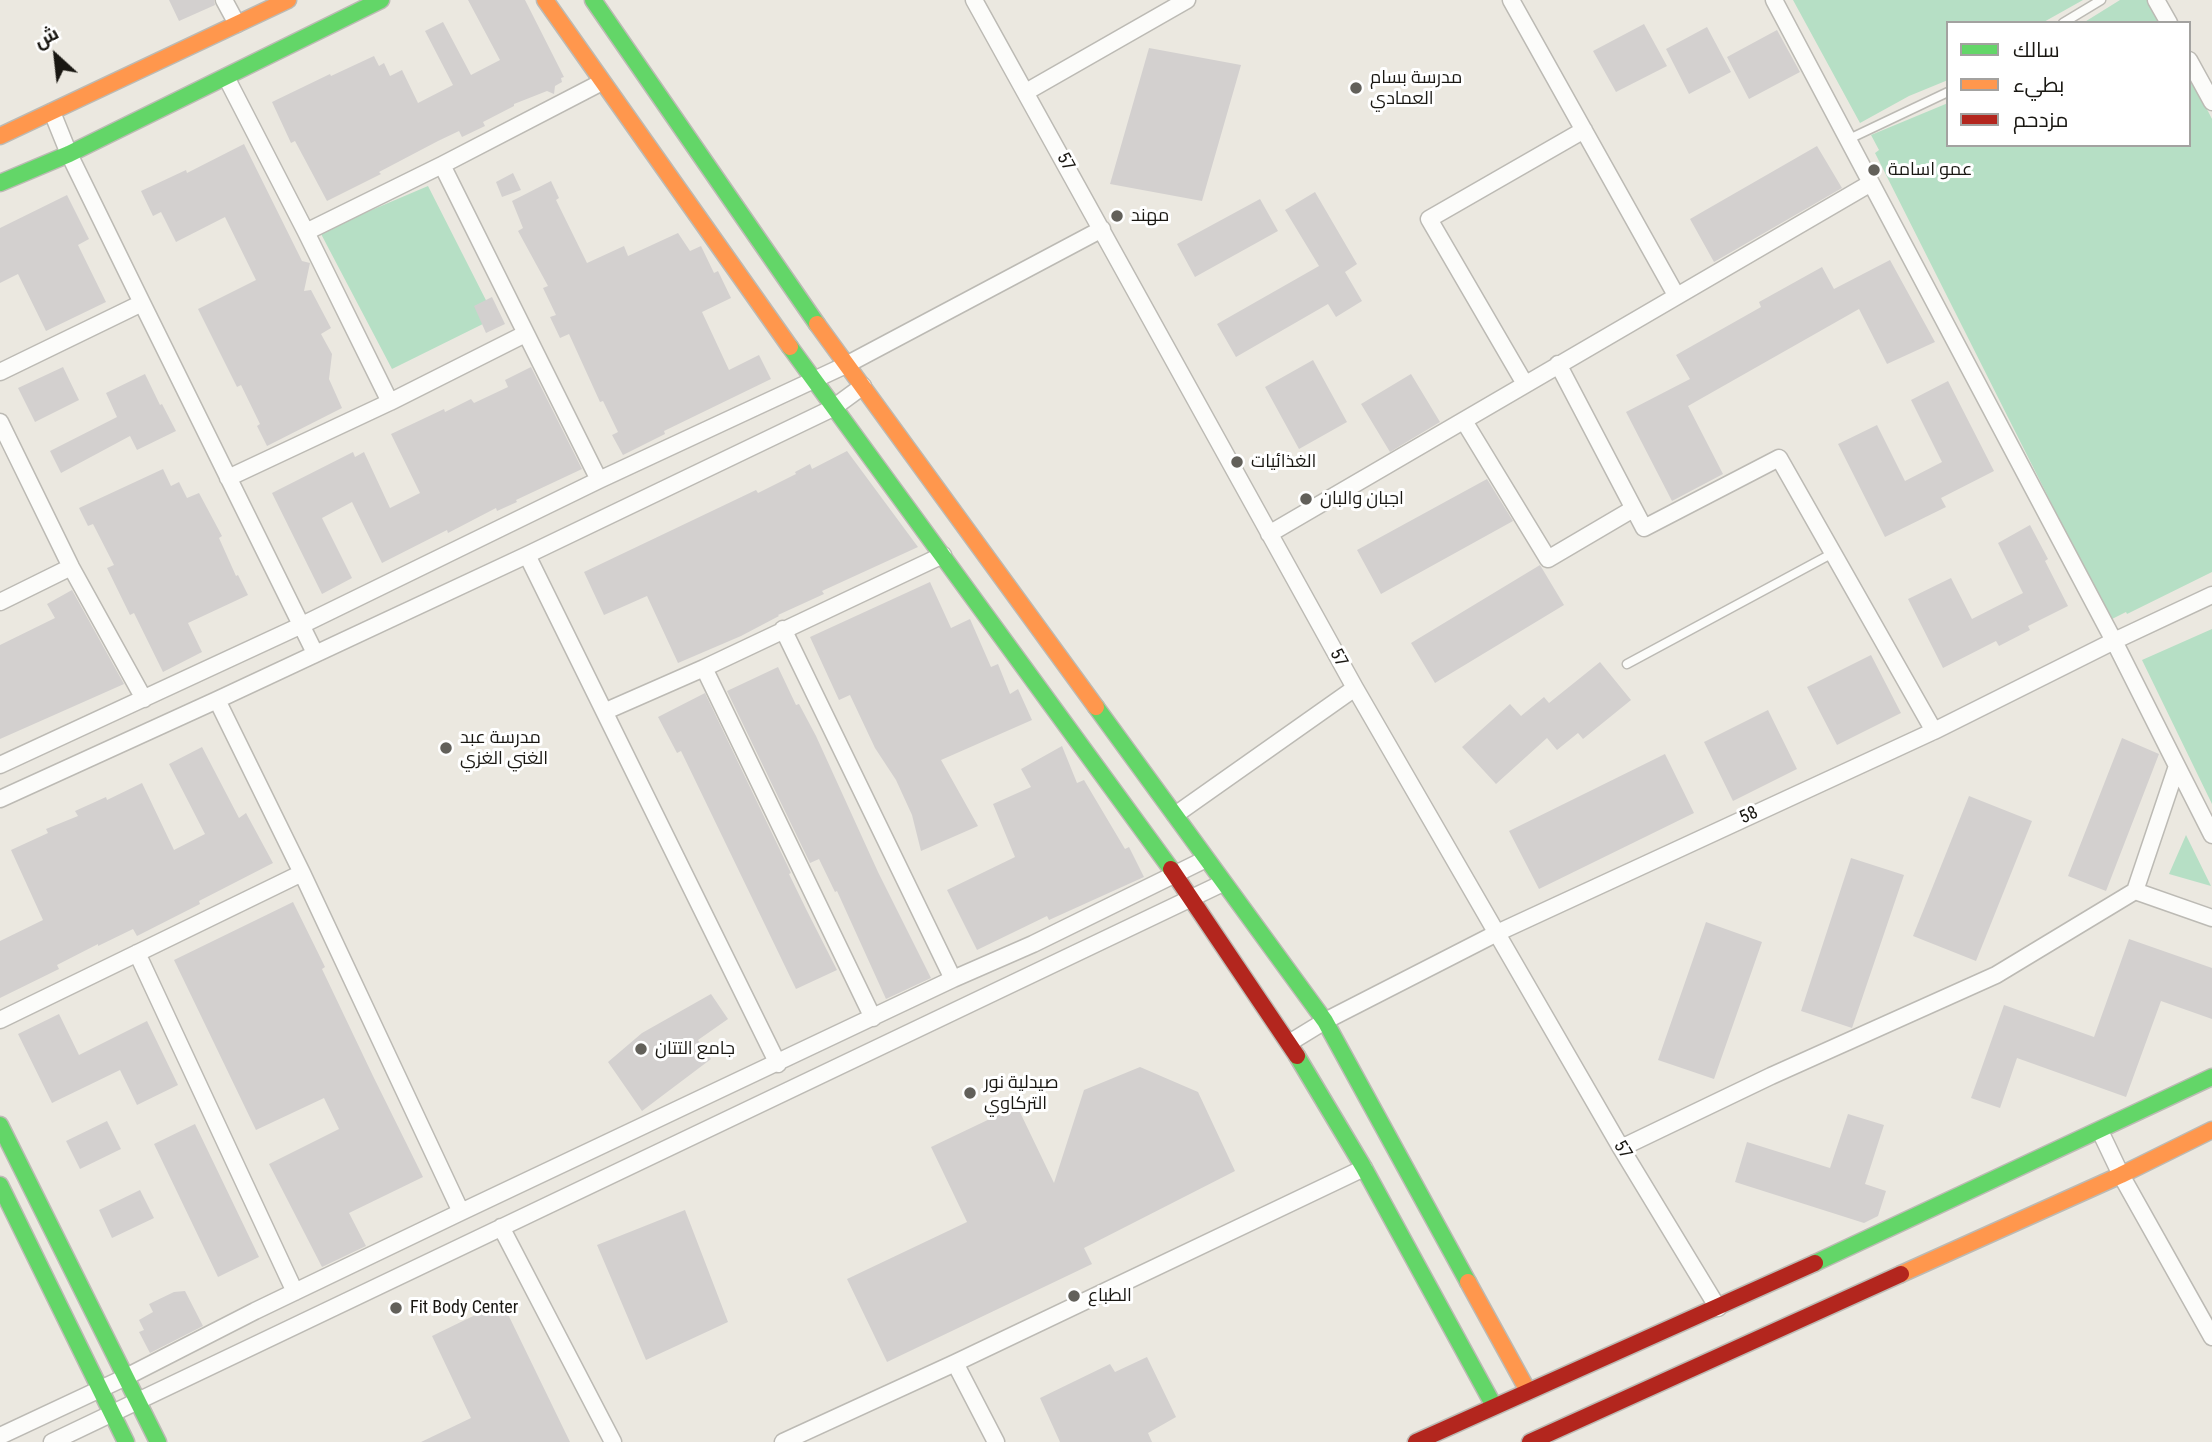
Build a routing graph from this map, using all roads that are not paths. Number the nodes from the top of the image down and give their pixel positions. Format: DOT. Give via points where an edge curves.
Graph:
graph roads {
  1 [pos="224,0"];
  2 [pos="288,0"];
  3 [pos="381,0"];
  4 [pos="545,0"];
  5 [pos="593,0"];
  6 [pos="974,0"];
  7 [pos="1188,0"];
  8 [pos="1511,0"];
  9 [pos="1774,0"];
  10 [pos="2101,0"];
  11 [pos="2156,0"];
  12 [pos="2066,21"];
  13 [pos="2168,21"];
  14 [pos="237,24"];
  15 [pos="2191,64"];
  16 [pos="226,77"];
  17 [pos="602,82"];
  18 [pos="1026,92"];
  19 [pos="1946,93"];
  20 [pos="2212,102"];
  21 [pos="52,112"];
  22 [pos="1584,130"];
  23 [pos="0,136"];
  24 [pos="1849,139"];
  25 [pos="69,154"];
  26 [pos="442,166"];
  27 [pos="0,183"];
  28 [pos="1871,183"];
  29 [pos="1102,229"];
  30 [pos="306,232"];
  31 [pos="1676,295"];
  32 [pos="142,303"];
  33 [pos="525,334"];
  34 [pos="1558,364"];
  35 [pos="846,365"];
  36 [pos="0,372"];
  37 [pos="813,379"];
  38 [pos="1525,384"];
  39 [pos="863,386"];
  40 [pos="390,402"];
  41 [pos="834,408"];
  42 [pos="1464,421"];
  43 [pos="0,422"];
  44 [pos="228,478"];
  45 [pos="598,480"];
  46 [pos="1633,509"];
  47 [pos="1269,534"];
  48 [pos="1833,553"];
  49 [pos="527,555"];
  50 [pos="943,555"];
  51 [pos="71,566"];
  52 [pos="2212,595"];
  53 [pos="0,602"];
  54 [pos="302,625"];
  55 [pos="783,629"];
  56 [pos="2114,641"];
  57 [pos="315,653"];
  58 [pos="1627,664"];
  59 [pos="704,668"];
  60 [pos="1355,688"];
  61 [pos="144,699"];
  62 [pos="217,701"];
  63 [pos="606,711"];
  64 [pos="1934,731"];
  65 [pos="0,765"];
  66 [pos="2177,766"];
  67 [pos="0,799"];
  68 [pos="1175,815"];
  69 [pos="2212,835"];
  70 [pos="1206,859"];
  71 [pos="302,873"];
  72 [pos="1176,874"];
  73 [pos="1223,883"];
  74 [pos="2135,891"];
  75 [pos="1192,899"];
  76 [pos="2212,918"];
  77 [pos="1497,933"];
  78 [pos="137,953"];
  79 [pos="953,979"];
  80 [pos="873,1018"];
  81 [pos="0,1020"];
  82 [pos="1325,1021"];
  83 [pos="1289,1043"];
  84 [pos="778,1063"];
  85 [pos="2212,1077"];
  86 [pos="0,1125"];
  87 [pos="2212,1130"];
  88 [pos="2100,1131"];
  89 [pos="1620,1148"];
  90 [pos="1364,1168"];
  91 [pos="2121,1175"];
  92 [pos="0,1185"];
  93 [pos="461,1212"];
  94 [pos="501,1227"];
  95 [pos="295,1292"];
  96 [pos="1718,1308"];
  97 [pos="2212,1337"];
  98 [pos="955,1363"];
  99 [pos="126,1377"];
  100 [pos="100,1389"];
  101 [pos="1528,1391"];
  102 [pos="137,1400"];
  103 [pos="1494,1406"];
  104 [pos="111,1412"];
  105 [pos="0,1436"];
  106 [pos="52,1442"];
  107 [pos="126,1442"];
  108 [pos="158,1442"];
  109 [pos="612,1442"];
  110 [pos="783,1442"];
  111 [pos="996,1442"];
  112 [pos="1416,1442"];
  113 [pos="1530,1442"];
  1 -- 14 [label="street"];
  2 -- 14 [label="main road"];
  3 -- 16 [label="main road"];
  4 -- 17 [label="main road"];
  5 -- 35 [label="main road"];
  6 -- 18 [label="street, 57"];
  7 -- 18 [label="street"];
  8 -- 22 [label="street"];
  9 -- 24 [label="street"];
  10 -- 12 [label="lane"];
  11 -- 13 [label="street"];
  14 -- 21 [label="main road"];
  15 -- 20 [label="street"];
  16 -- 25 [label="main road"];
  16 -- 30 [label="street"];
  17 -- 26 [label="street"];
  17 -- 37 [label="main road"];
  18 -- 29 [label="street, 57"];
  19 -- 24 [label="lane"];
  21 -- 23 [label="main road"];
  21 -- 25 [label="street"];
  22 -- 31 [label="street"];
  22 -- 38 [label="street" via="1429,219"];
  24 -- 28 [label="street"];
  25 -- 27 [label="main road"];
  25 -- 32 [label="street"];
  26 -- 30 [label="street"];
  26 -- 33 [label="street"];
  28 -- 31 [label="street"];
  28 -- 56 [label="street"];
  29 -- 35 [label="street"];
  29 -- 47 [label="street, 57"];
  30 -- 40 [label="street"];
  31 -- 34 [label="street"];
  32 -- 36 [label="street"];
  32 -- 44 [label="street"];
  33 -- 40 [label="street"];
  33 -- 45 [label="street"];
  34 -- 38 [label="street"];
  34 -- 46 [label="street"];
  35 -- 37 [label="street"];
  35 -- 39 [label="main road"];
  37 -- 41 [label="main road"];
  37 -- 45 [label="street"];
  38 -- 42 [label="street"];
  39 -- 41 [label="street"];
  39 -- 68 [label="main road"];
  40 -- 44 [label="street"];
  41 -- 49 [label="street"];
  41 -- 50 [label="main road"];
  42 -- 46 [label="street" via="1548,559"];
  42 -- 47 [label="street"];
  43 -- 51 [label="street"];
  44 -- 54 [label="street"];
  45 -- 54 [label="street"];
  46 -- 48 [label="street" via="1644,528 1779,458"];
  47 -- 60 [label="street, 57"];
  48 -- 58 [label="lane"];
  48 -- 64 [label="street"];
  49 -- 57 [label="street"];
  49 -- 63 [label="street"];
  50 -- 55 [label="street"];
  50 -- 72 [label="main road"];
  51 -- 53 [label="street"];
  51 -- 61 [label="street"];
  52 -- 56 [label="street, 58"];
  54 -- 57 [label="street"];
  54 -- 61 [label="street"];
  55 -- 59 [label="street"];
  55 -- 79 [label="street"];
  56 -- 64 [label="street, 58"];
  56 -- 66 [label="street"];
  57 -- 62 [label="street"];
  59 -- 63 [label="street"];
  59 -- 80 [label="street"];
  60 -- 68 [label="street"];
  60 -- 77 [label="street, 57"];
  61 -- 65 [label="street"];
  62 -- 67 [label="street"];
  62 -- 71 [label="street"];
  63 -- 84 [label="street"];
  64 -- 77 [label="street, 58"];
  66 -- 69 [label="street"];
  66 -- 74 [label="street"];
  68 -- 70 [label="main road"];
  70 -- 72 [label="street"];
  70 -- 73 [label="main road"];
  71 -- 78 [label="street"];
  71 -- 93 [label="street"];
  72 -- 75 [label="main road"];
  72 -- 79 [label="street"];
  73 -- 75 [label="street"];
  73 -- 82 [label="main road"];
  74 -- 76 [label="street"];
  74 -- 89 [label="street" via="1996,975"];
  75 -- 83 [label="main road"];
  75 -- 94 [label="street"];
  77 -- 82 [label="street, 58"];
  77 -- 89 [label="street, 57"];
  78 -- 81 [label="street"];
  78 -- 95 [label="street"];
  79 -- 80 [label="street"];
  80 -- 84 [label="street"];
  82 -- 83 [label="street, 58"];
  82 -- 101 [label="main road"];
  83 -- 90 [label="main road"];
  84 -- 93 [label="street"];
  85 -- 88 [label="main road"];
  86 -- 99 [label="main road"];
  87 -- 91 [label="main road"];
  88 -- 91 [label="street"];
  88 -- 96 [label="main road"];
  89 -- 96 [label="street, 57"];
  90 -- 98 [label="street"];
  90 -- 103 [label="main road"];
  91 -- 97 [label="street"];
  91 -- 113 [label="main road"];
  92 -- 100 [label="main road"];
  93 -- 95 [label="street"];
  94 -- 102 [label="street"];
  94 -- 109 [label="street"];
  95 -- 99 [label="street"];
  96 -- 101 [label="main road"];
  98 -- 110 [label="street"];
  98 -- 111 [label="street"];
  99 -- 100 [label="street"];
  99 -- 102 [label="main road"];
  100 -- 104 [label="main road"];
  100 -- 105 [label="street"];
  101 -- 103 [label="main road"];
  102 -- 104 [label="street"];
  102 -- 108 [label="main road"];
  103 -- 112 [label="main road"];
  104 -- 106 [label="street"];
  104 -- 107 [label="main road"];
}
